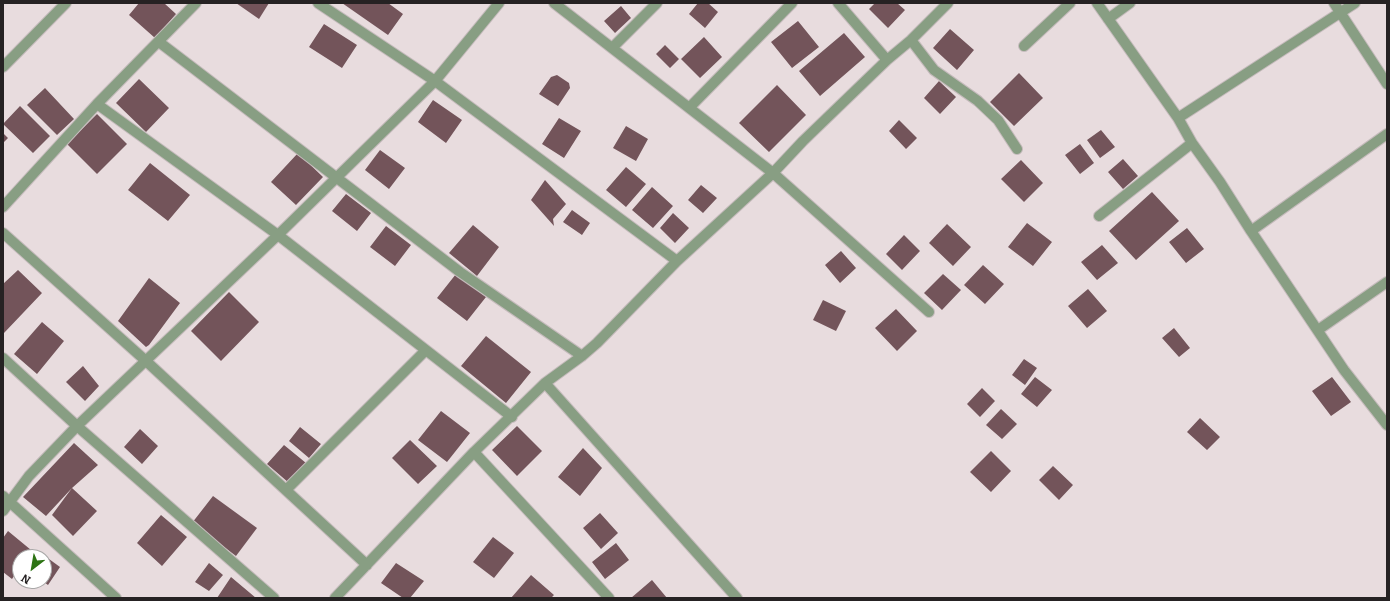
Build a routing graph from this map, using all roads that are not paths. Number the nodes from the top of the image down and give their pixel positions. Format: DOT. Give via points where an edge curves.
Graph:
graph roads {
  1 [pos="66,3"];
  2 [pos="196,3"];
  3 [pos="318,3"];
  4 [pos="499,3"];
  5 [pos="554,3"];
  6 [pos="657,3"];
  7 [pos="792,3"];
  8 [pos="838,3"];
  9 [pos="948,3"];
  10 [pos="1070,3"];
  11 [pos="1097,3"];
  12 [pos="1130,3"];
  13 [pos="1334,3"];
  14 [pos="1356,3"];
  15 [pos="1341,13"];
  16 [pos="1108,19"];
  17 [pos="912,40"];
  18 [pos="159,42"];
  19 [pos="1024,46"];
  20 [pos="612,48"];
  21 [pos="887,60"];
  22 [pos="3,67"];
  23 [pos="435,81"];
  24 [pos="1387,84"];
  25 [pos="96,104"];
  26 [pos="689,108"];
  27 [pos="1178,118"];
  28 [pos="1387,134"];
  29 [pos="1192,143"];
  30 [pos="1018,149"];
  31 [pos="773,173"];
  32 [pos="336,178"];
  33 [pos="3,207"];
  34 [pos="1099,216"];
  35 [pos="1251,231"];
  36 [pos="3,233"];
  37 [pos="278,235"];
  38 [pos="677,261"];
  39 [pos="1387,282"];
  40 [pos="928,312"];
  41 [pos="1318,330"];
  42 [pos="426,350"];
  43 [pos="582,356"];
  44 [pos="3,358"];
  45 [pos="146,361"];
  46 [pos="545,383"];
  47 [pos="512,417"];
  48 [pos="1387,425"];
  49 [pos="77,426"];
  50 [pos="474,452"];
  51 [pos="286,490"];
  52 [pos="6,498"];
  53 [pos="3,511"];
  54 [pos="367,565"];
  55 [pos="116,598"];
  56 [pos="274,598"];
  57 [pos="335,598"];
  58 [pos="609,598"];
  59 [pos="737,598"];
  1 -- 22 [label="street"];
  2 -- 18 [label="street"];
  3 -- 23 [label="street"];
  4 -- 23 [label="street"];
  5 -- 20 [label="street"];
  6 -- 20 [label="street"];
  7 -- 26 [label="street"];
  8 -- 21 [label="street"];
  9 -- 17 [label="street"];
  10 -- 19 [label="street"];
  11 -- 16 [label="street"];
  12 -- 16 [label="street"];
  13 -- 15 [label="street"];
  14 -- 15 [label="street"];
  15 -- 24 [label="street"];
  15 -- 27 [label="street"];
  16 -- 27 [label="street"];
  17 -- 21 [label="street"];
  17 -- 30 [label="street" via="934,70 978,101 998,120"];
  18 -- 25 [label="street"];
  18 -- 32 [label="street"];
  20 -- 26 [label="street"];
  21 -- 31 [label="street"];
  23 -- 32 [label="street"];
  23 -- 38 [label="street"];
  25 -- 33 [label="street"];
  25 -- 37 [label="street"];
  26 -- 31 [label="street"];
  27 -- 29 [label="street"];
  28 -- 35 [label="street"];
  29 -- 34 [label="street"];
  29 -- 35 [label="street"];
  31 -- 38 [label="street"];
  31 -- 40 [label="street"];
  32 -- 37 [label="street"];
  32 -- 43 [label="street" via="460,272"];
  35 -- 41 [label="street"];
  36 -- 45 [label="street"];
  37 -- 42 [label="street"];
  37 -- 45 [label="street"];
  38 -- 43 [label="street" via="597,344"];
  39 -- 41 [label="street"];
  41 -- 48 [label="street" via="1344,370"];
  42 -- 47 [label="street"];
  42 -- 51 [label="street"];
  43 -- 46 [label="street"];
  44 -- 49 [label="street"];
  45 -- 49 [label="street"];
  45 -- 51 [label="street"];
  46 -- 47 [label="street"];
  46 -- 59 [label="street"];
  47 -- 50 [label="street"];
  49 -- 52 [label="street"];
  49 -- 56 [label="street"];
  50 -- 54 [label="street"];
  50 -- 58 [label="street"];
  51 -- 54 [label="street"];
  52 -- 53 [label="street"];
  52 -- 55 [label="street"];
  54 -- 57 [label="street"];
}
